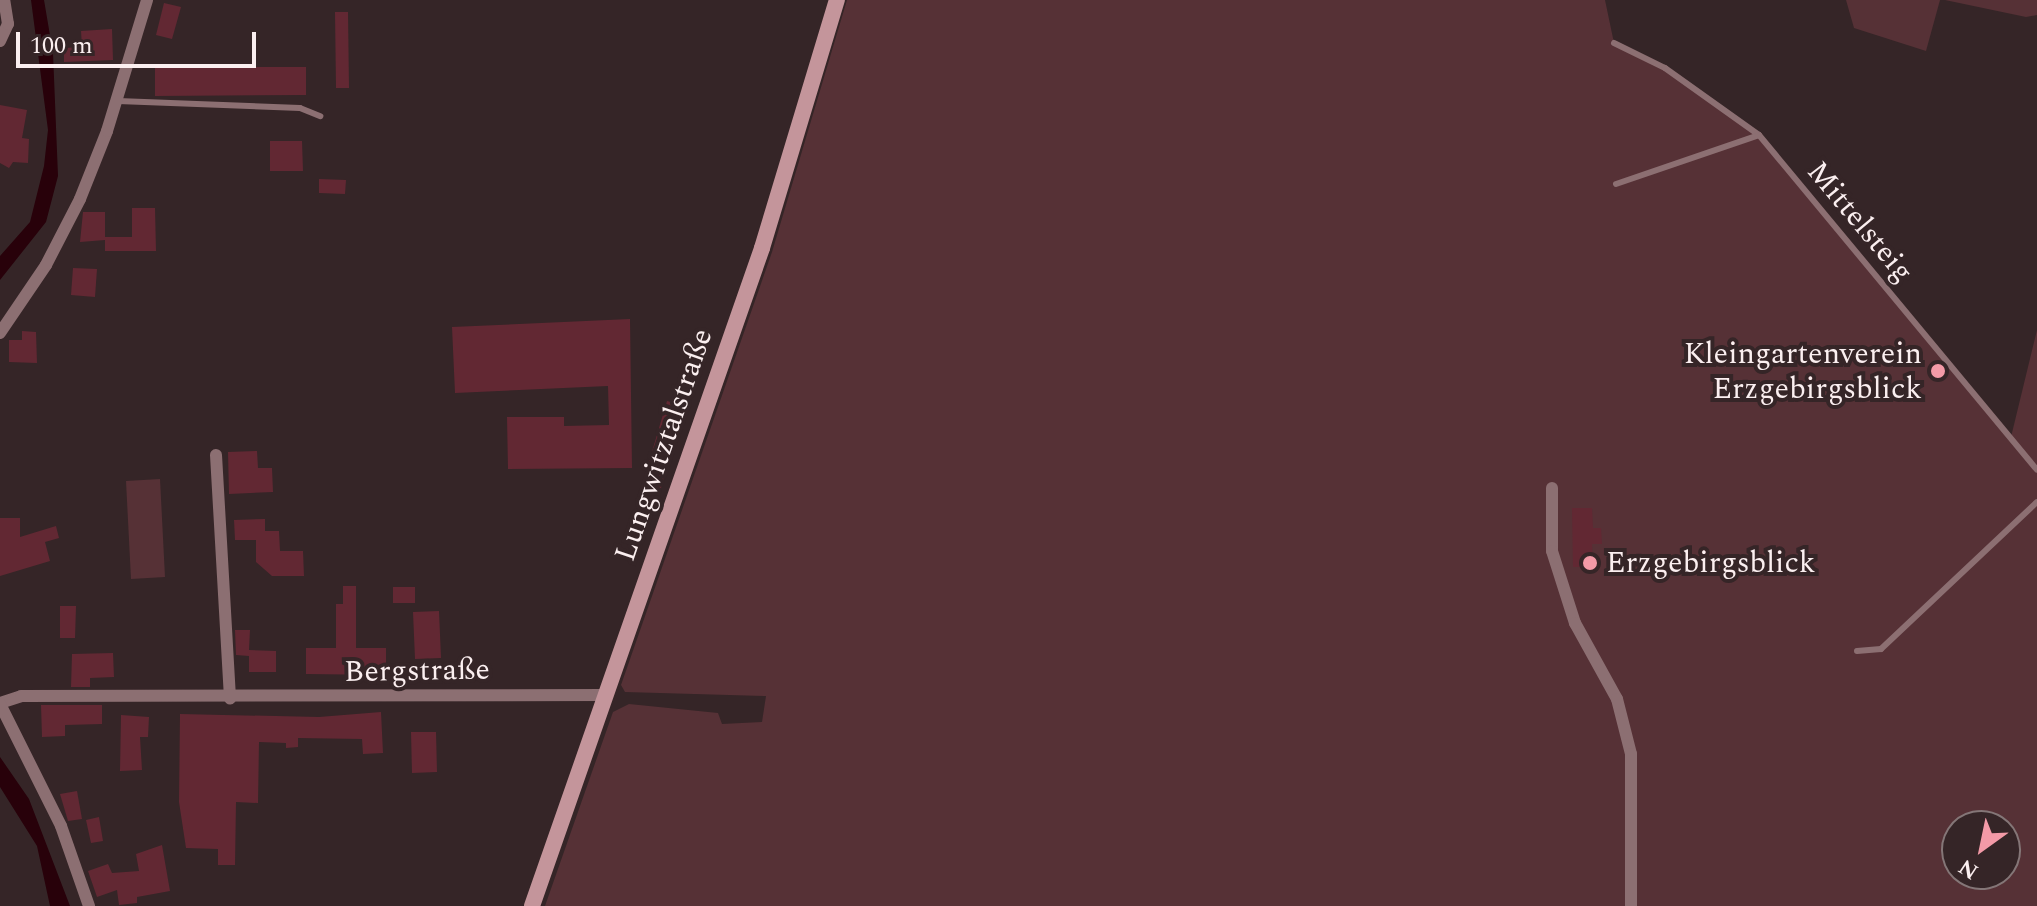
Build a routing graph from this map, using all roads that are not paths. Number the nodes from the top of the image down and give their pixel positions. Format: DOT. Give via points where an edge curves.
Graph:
graph roads {
  1 [pos="4,0"];
  2 [pos="147,0"];
  3 [pos="837,0"];
  4 [pos="0,41"];
  5 [pos="1614,43"];
  6 [pos="118,101"];
  7 [pos="320,116"];
  8 [pos="1759,135"];
  9 [pos="1616,184"];
  10 [pos="0,333"];
  11 [pos="216,455"];
  12 [pos="2037,470"];
  13 [pos="1552,488"];
  14 [pos="2037,502"];
  15 [pos="1857,651"];
  16 [pos="606,695"];
  17 [pos="230,699"];
  18 [pos="0,704"];
  19 [pos="89,906"];
  20 [pos="532,906"];
  21 [pos="1631,906"];
  1 -- 4 [label="street" via="8,24"];
  2 -- 6 [label="street"];
  3 -- 16 [label="main road, Lungwitztalstraße" via="762,248"];
  5 -- 8 [label="lane, Mittelsteig" via="1665,68"];
  6 -- 7 [label="lane" via="300,108"];
  6 -- 10 [label="street" via="80,199 46,265"];
  8 -- 9 [label="lane"];
  8 -- 12 [label="lane, Mittelsteig"];
  11 -- 17 [label="street"];
  13 -- 21 [label="street" via="1552,551 1575,623 1617,699 1631,754"];
  14 -- 15 [label="lane" via="1881,649"];
  16 -- 17 [label="street, Bergstraße"];
  16 -- 20 [label="main road, Lungwitztalstraße"];
  17 -- 18 [label="street, Bergstraße" via="21,696"];
  18 -- 19 [label="street" via="61,826"];
}
